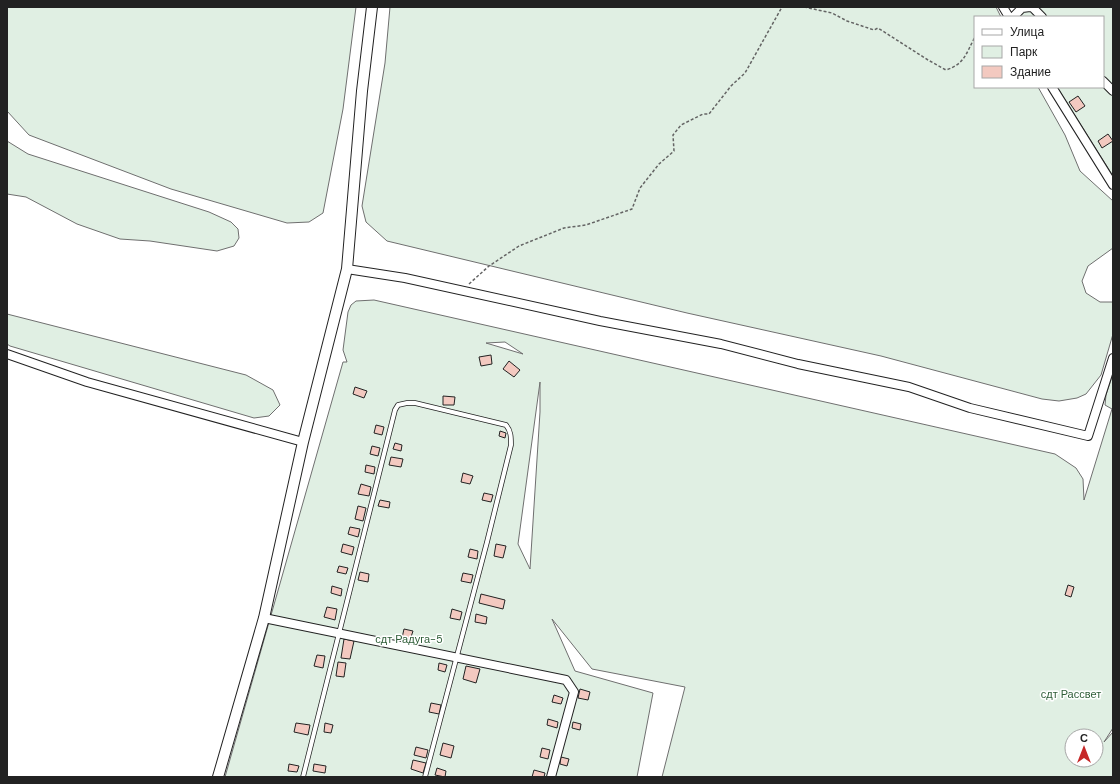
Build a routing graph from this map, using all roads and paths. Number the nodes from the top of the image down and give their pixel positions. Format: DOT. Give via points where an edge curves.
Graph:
graph roads {
  1 [pos="372,7"];
  2 [pos="782,7"];
  3 [pos="804,7"];
  4 [pos="1003,7"];
  5 [pos="1031,7"];
  6 [pos="1008,16"];
  7 [pos="1013,16"];
  8 [pos="1041,16"];
  9 [pos="974,39"];
  10 [pos="1104,82"];
  11 [pos="1053,88"];
  12 [pos="1113,91"];
  13 [pos="1113,186"];
  14 [pos="347,269"];
  15 [pos="464,290"];
  16 [pos="7,354"];
  17 [pos="1113,358"];
  18 [pos="302,442"];
  19 [pos="264,618"];
  20 [pos="338,634"];
  21 [pos="457,658"];
  22 [pos="218,777"];
  23 [pos="302,777"];
  24 [pos="425,777"];
  25 [pos="550,777"];
  1 -- 14 [label="street"];
  2 -- 15 [label="path" via="745,73 709,114 703,114 681,125 673,135 674,151 659,164 640,188 632,209 586,225 564,228 519,246 489,266"];
  3 -- 9 [label="path" via="832,13 874,30 878,28 946,70 957,66"];
  4 -- 6 [label="street"];
  5 -- 7 [label="street" via="1022,8"];
  5 -- 8 [label="street"];
  10 -- 12 [label="street"];
  11 -- 13 [label="street"];
  14 -- 15 [label="street"];
  14 -- 18 [label="street"];
  15 -- 17 [label="street" via="600,321 721,344 798,364 908,387 970,408 1088,436"];
  16 -- 18 [label="street" via="87,382"];
  18 -- 19 [label="street"];
  19 -- 20 [label="street"];
  19 -- 22 [label="street"];
  20 -- 21 [label="street"];
  20 -- 21 [label="lane" via="395,410 398,405 415,403 506,425 510,430 511,445"];
  20 -- 23 [label="lane"];
  21 -- 24 [label="lane"];
  21 -- 25 [label="street" via="566,680 574,692"];
}
